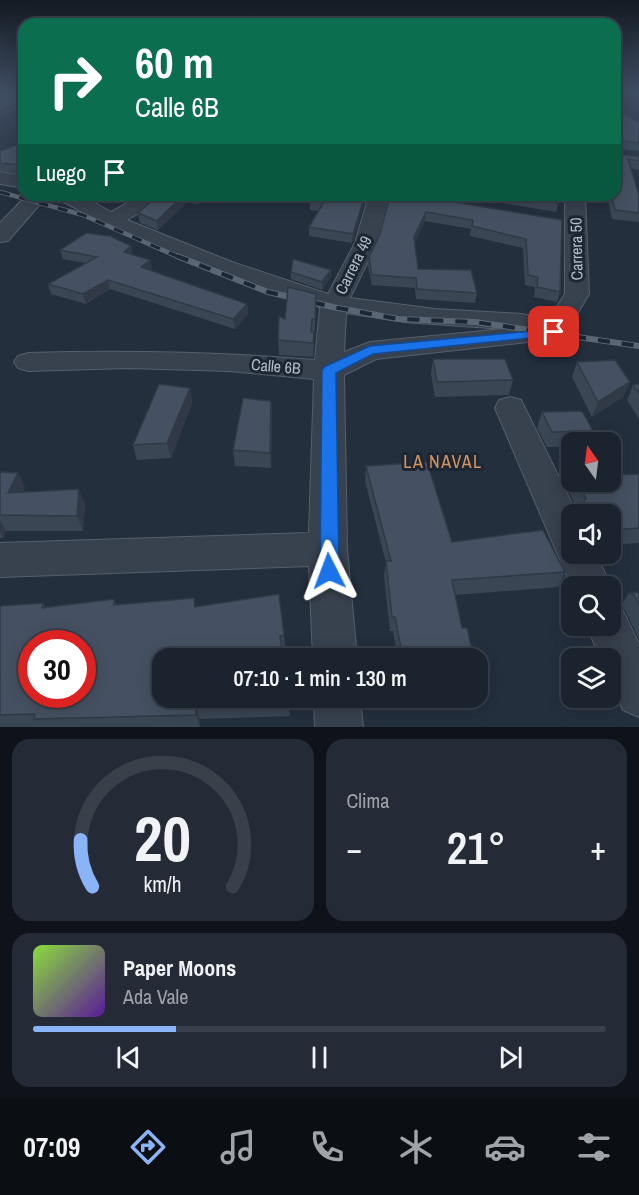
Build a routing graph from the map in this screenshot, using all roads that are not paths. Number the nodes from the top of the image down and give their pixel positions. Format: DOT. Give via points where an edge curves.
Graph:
graph roads {
  1 [pos="0,178"];
  2 [pos="18,181"];
  3 [pos="32,201"];
  4 [pos="75,201"];
  5 [pos="146,201"];
  6 [pos="377,201"];
  7 [pos="573,201"];
  8 [pos="111,220"];
  9 [pos="0,236"];
  10 [pos="333,303"];
  11 [pos="557,328"];
  12 [pos="28,362"];
  13 [pos="329,371"];
  14 [pos="510,408"];
  15 [pos="561,520"];
  16 [pos="328,549"];
  17 [pos="0,560"];
  18 [pos="613,636"];
  19 [pos="334,648"];
  20 [pos="639,694"];
  21 [pos="338,708"];
  22 [pos="339,727"];
  1 -- 2 [label="street"];
  3 -- 9 [label="street"];
  4 -- 8 [label="street"];
  5 -- 8 [label="street"];
  6 -- 10 [label="street, Carrera 49" via="366,243"];
  7 -- 11 [label="street, Carrera 50" via="565,222 577,294"];
  8 -- 10 [label="street" via="244,275"];
  10 -- 11 [label="street"];
  10 -- 13 [label="street, Carrera 49"];
  11 -- 13 [label="street" via="370,351"];
  12 -- 13 [label="street, Calle 6B" via="129,359"];
  13 -- 16 [label="street, Carrera 49"];
  14 -- 15 [label="street"];
  16 -- 17 [label="street"];
  16 -- 19 [label="street, Carrera 49"];
  18 -- 20 [label="street"];
  21 -- 22 [label="street"];
}
